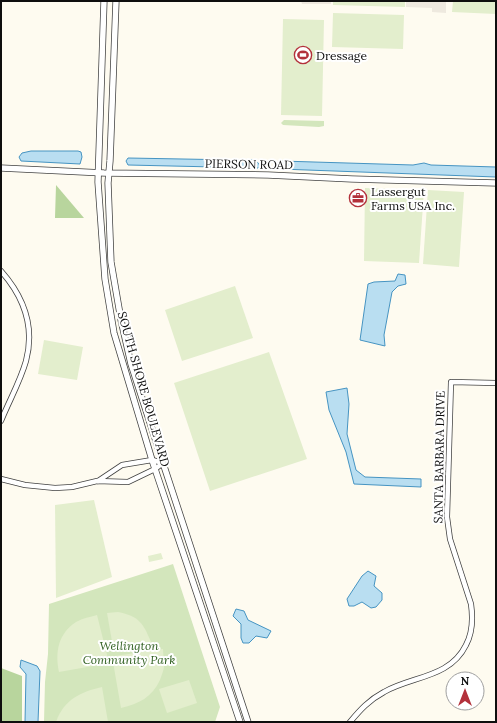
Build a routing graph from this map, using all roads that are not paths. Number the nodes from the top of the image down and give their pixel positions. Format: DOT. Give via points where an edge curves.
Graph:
graph roads {
  1 [pos="104,1"];
  2 [pos="116,1"];
  3 [pos="1,168"];
  4 [pos="99,173"];
  5 [pos="109,173"];
  6 [pos="496,183"];
  7 [pos="1,271"];
  8 [pos="496,383"];
  9 [pos="1,421"];
  10 [pos="152,460"];
  11 [pos="163,463"];
  12 [pos="155,469"];
  13 [pos="1,479"];
  14 [pos="97,481"];
  15 [pos="240,722"];
  16 [pos="248,722"];
  17 [pos="350,722"];
  1 -- 4 [label="street, SOUTH SHORE BOULEVARD"];
  2 -- 5 [label="street, SOUTH SHORE BOULEVARD"];
  3 -- 4 [label="street, PIERSON ROAD"];
  4 -- 5 [label="street, PIERSON ROAD"];
  4 -- 10 [label="street, SOUTH SHORE BOULEVARD" via="105,279 114,333"];
  5 -- 6 [label="street, PIERSON ROAD" via="268,175"];
  5 -- 11 [label="street, SOUTH SHORE BOULEVARD" via="111,262 121,320 131,364"];
  7 -- 9 [label="street" via="22,301 27,316 29,340 24,368"];
  8 -- 17 [label="street, SANTA BARBARA DRIVE" via="451,382 447,517 450,539 471,604 472,625 468,642 459,657 449,666 384,692 364,705"];
  10 -- 11 [label="street"];
  10 -- 12 [label="street, SOUTH SHORE BOULEVARD"];
  10 -- 14 [label="street" via="122,465"];
  11 -- 12 [label="street"];
  11 -- 16 [label="street, SOUTH SHORE BOULEVARD"];
  12 -- 14 [label="street" via="128,482"];
  12 -- 15 [label="street, SOUTH SHORE BOULEVARD"];
  13 -- 14 [label="street" via="55,488"];
}
